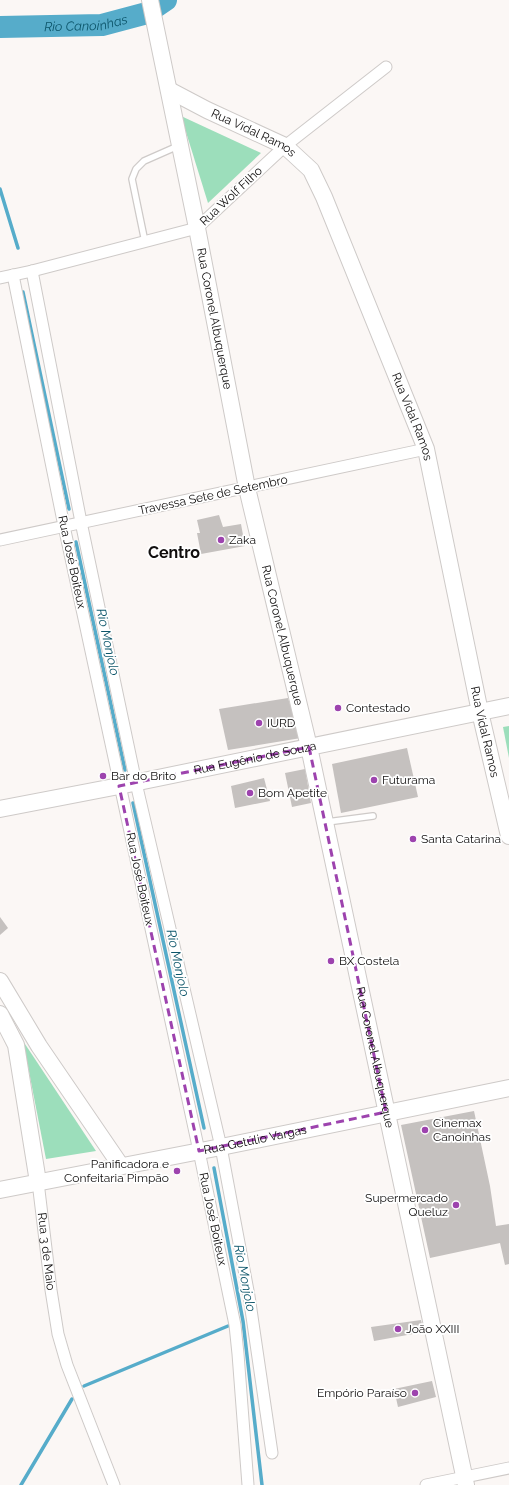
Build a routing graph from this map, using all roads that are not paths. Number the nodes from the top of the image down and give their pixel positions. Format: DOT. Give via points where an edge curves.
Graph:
graph roads {
  1 [pos="150,0"];
  2 [pos="386,67"];
  3 [pos="169,90"];
  4 [pos="180,145"];
  5 [pos="284,146"];
  6 [pos="197,228"];
  7 [pos="145,242"];
  8 [pos="32,271"];
  9 [pos="13,275"];
  10 [pos="0,278"];
  11 [pos="426,449"];
  12 [pos="247,488"];
  13 [pos="81,522"];
  14 [pos="64,526"];
  15 [pos="0,540"];
  16 [pos="509,706"];
  17 [pos="480,712"];
  18 [pos="309,747"];
  19 [pos="136,783"];
  20 [pos="119,786"];
  21 [pos="0,809"];
  22 [pos="373,816"];
  23 [pos="325,822"];
  24 [pos="509,836"];
  25 [pos="0,981"];
  26 [pos="0,1014"];
  27 [pos="33,1036"];
  28 [pos="15,1042"];
  29 [pos="509,1088"];
  30 [pos="386,1112"];
  31 [pos="221,1147"];
  32 [pos="199,1151"];
  33 [pos="121,1166"];
  34 [pos="38,1182"];
  35 [pos="0,1190"];
  36 [pos="272,1453"];
  37 [pos="509,1468"];
  38 [pos="465,1481"];
  39 [pos="114,1485"];
  40 [pos="248,1485"];
  41 [pos="426,1485"];
  1 -- 3 [label="main road, Rua Coronel Albuquerque"];
  2 -- 5 [label="street, Rua Wolf Filho"];
  3 -- 4 [label="main road, Rua Coronel Albuquerque"];
  3 -- 5 [label="main road, Rua Vidal Ramos"];
  4 -- 6 [label="main road, Rua Coronel Albuquerque"];
  4 -- 7 [label="lane" via="144,162 136,169 132,180"];
  5 -- 6 [label="street, Rua Wolf Filho"];
  5 -- 11 [label="main road, Rua Vidal Ramos" via="310,170 324,197"];
  6 -- 7 [label="street, Rua Wolf Filho"];
  6 -- 12 [label="main road, Rua Coronel Albuquerque"];
  7 -- 8 [label="street, Rua Wolf Filho"];
  8 -- 9 [label="street, Rua Wolf Filho"];
  8 -- 13 [label="street, Rua José Boiteux"];
  9 -- 10 [label="street, Rua Wolf Filho"];
  9 -- 14 [label="street, Rua José Boiteux"];
  11 -- 12 [label="street, Travessa Sete de Setembro"];
  11 -- 17 [label="main road, Rua Vidal Ramos"];
  12 -- 13 [label="street, Travessa Sete de Setembro"];
  12 -- 18 [label="main road, Rua Coronel Albuquerque"];
  13 -- 14 [label="street, Travessa Sete de Setembro"];
  13 -- 19 [label="street, Rua José Boiteux"];
  14 -- 15 [label="street, Travessa Sete de Setembro"];
  14 -- 20 [label="street, Rua José Boiteux"];
  16 -- 17 [label="main road, Rua Eugênio de Souza"];
  17 -- 18 [label="main road, Rua Eugênio de Souza"];
  17 -- 24 [label="main road, Rua Vidal Ramos"];
  18 -- 19 [label="main road, Rua Eugênio de Souza"];
  18 -- 23 [label="main road, Rua Coronel Albuquerque"];
  19 -- 20 [label="main road, Rua Eugênio de Souza"];
  19 -- 31 [label="street, Rua José Boiteux"];
  20 -- 21 [label="main road, Rua Eugênio de Souza"];
  20 -- 32 [label="street, Rua José Boiteux"];
  22 -- 23 [label="lane"];
  23 -- 30 [label="main road, Rua Coronel Albuquerque"];
  25 -- 27 [label="main road"];
  26 -- 28 [label="main road, Rua 3 de Maio"];
  27 -- 28 [label="main road"];
  27 -- 33 [label="main road"];
  28 -- 34 [label="main road, Rua 3 de Maio"];
  29 -- 30 [label="main road, Rua Getúlio Vargas"];
  30 -- 31 [label="main road, Rua Getúlio Vargas"];
  30 -- 38 [label="main road, Rua Coronel Albuquerque"];
  31 -- 32 [label="main road, Rua Getúlio Vargas"];
  31 -- 36 [label="street, Rua José Boiteux" via="249,1296"];
  32 -- 33 [label="main road, Rua Getúlio Vargas"];
  32 -- 40 [label="street, Rua José Boiteux" via="235,1325"];
  33 -- 34 [label="main road, Rua Getúlio Vargas"];
  34 -- 35 [label="main road, Rua Getúlio Vargas"];
  34 -- 39 [label="street, Rua 3 de Maio" via="58,1334 67,1365"];
  37 -- 38 [label="street"];
  38 -- 41 [label="street"];
}
